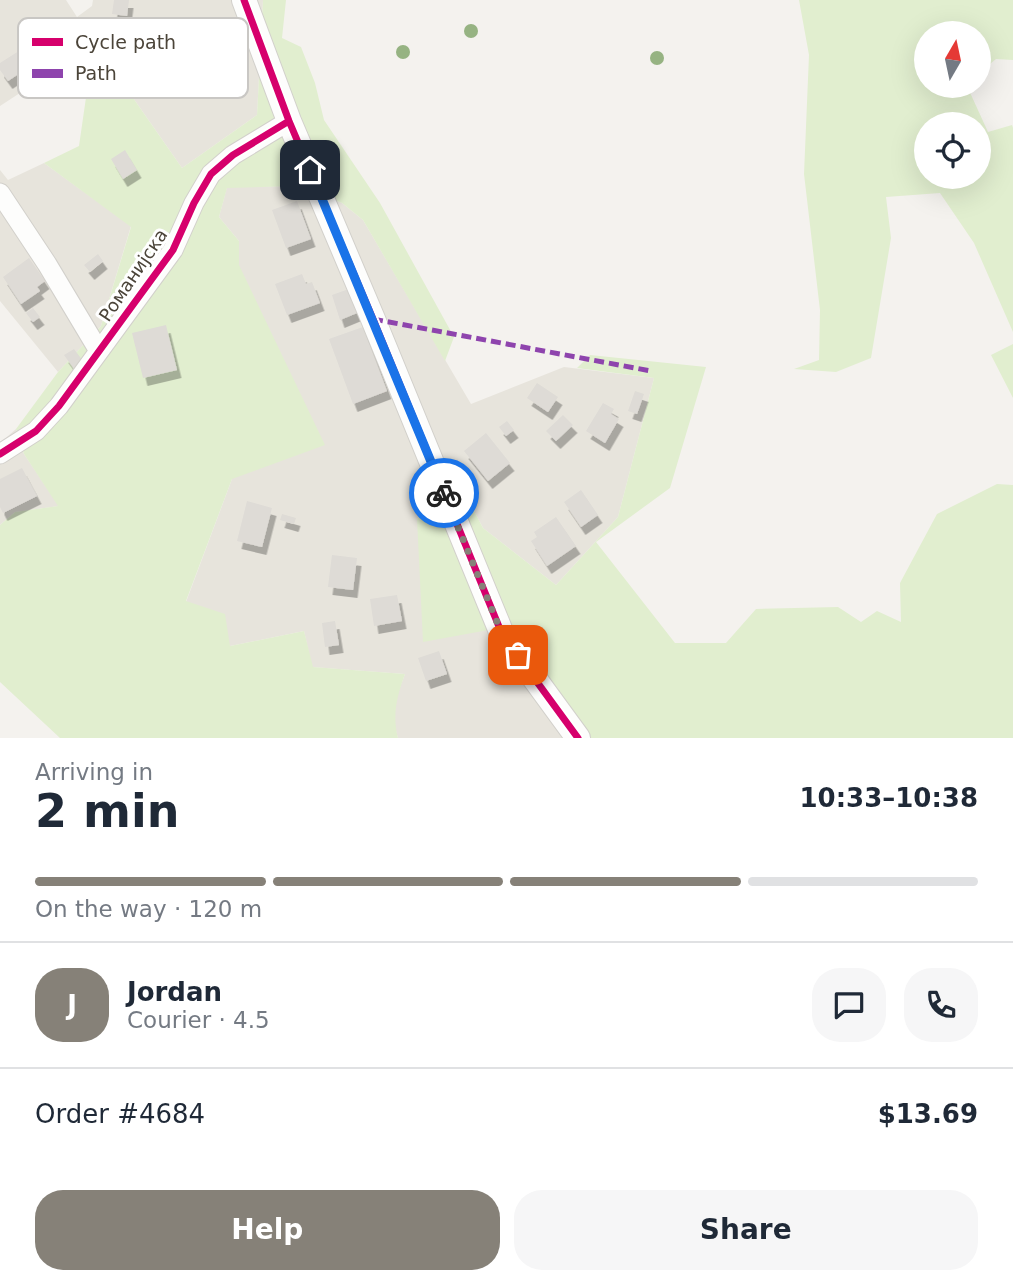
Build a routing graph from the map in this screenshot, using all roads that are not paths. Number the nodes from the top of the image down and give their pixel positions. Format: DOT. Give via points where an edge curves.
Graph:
graph roads {
  1 [pos="244,0"];
  2 [pos="289,121"];
  3 [pos="0,192"];
  4 [pos="99,351"];
  5 [pos="0,454"];
  6 [pos="578,738"];
  1 -- 2 [label="street"];
  2 -- 4 [label="street, Романијска" via="211,174 173,250"];
  2 -- 6 [label="street" via="502,634"];
  3 -- 4 [label="street, Романијска"];
  4 -- 5 [label="street, Романијска" via="36,432"];
}
